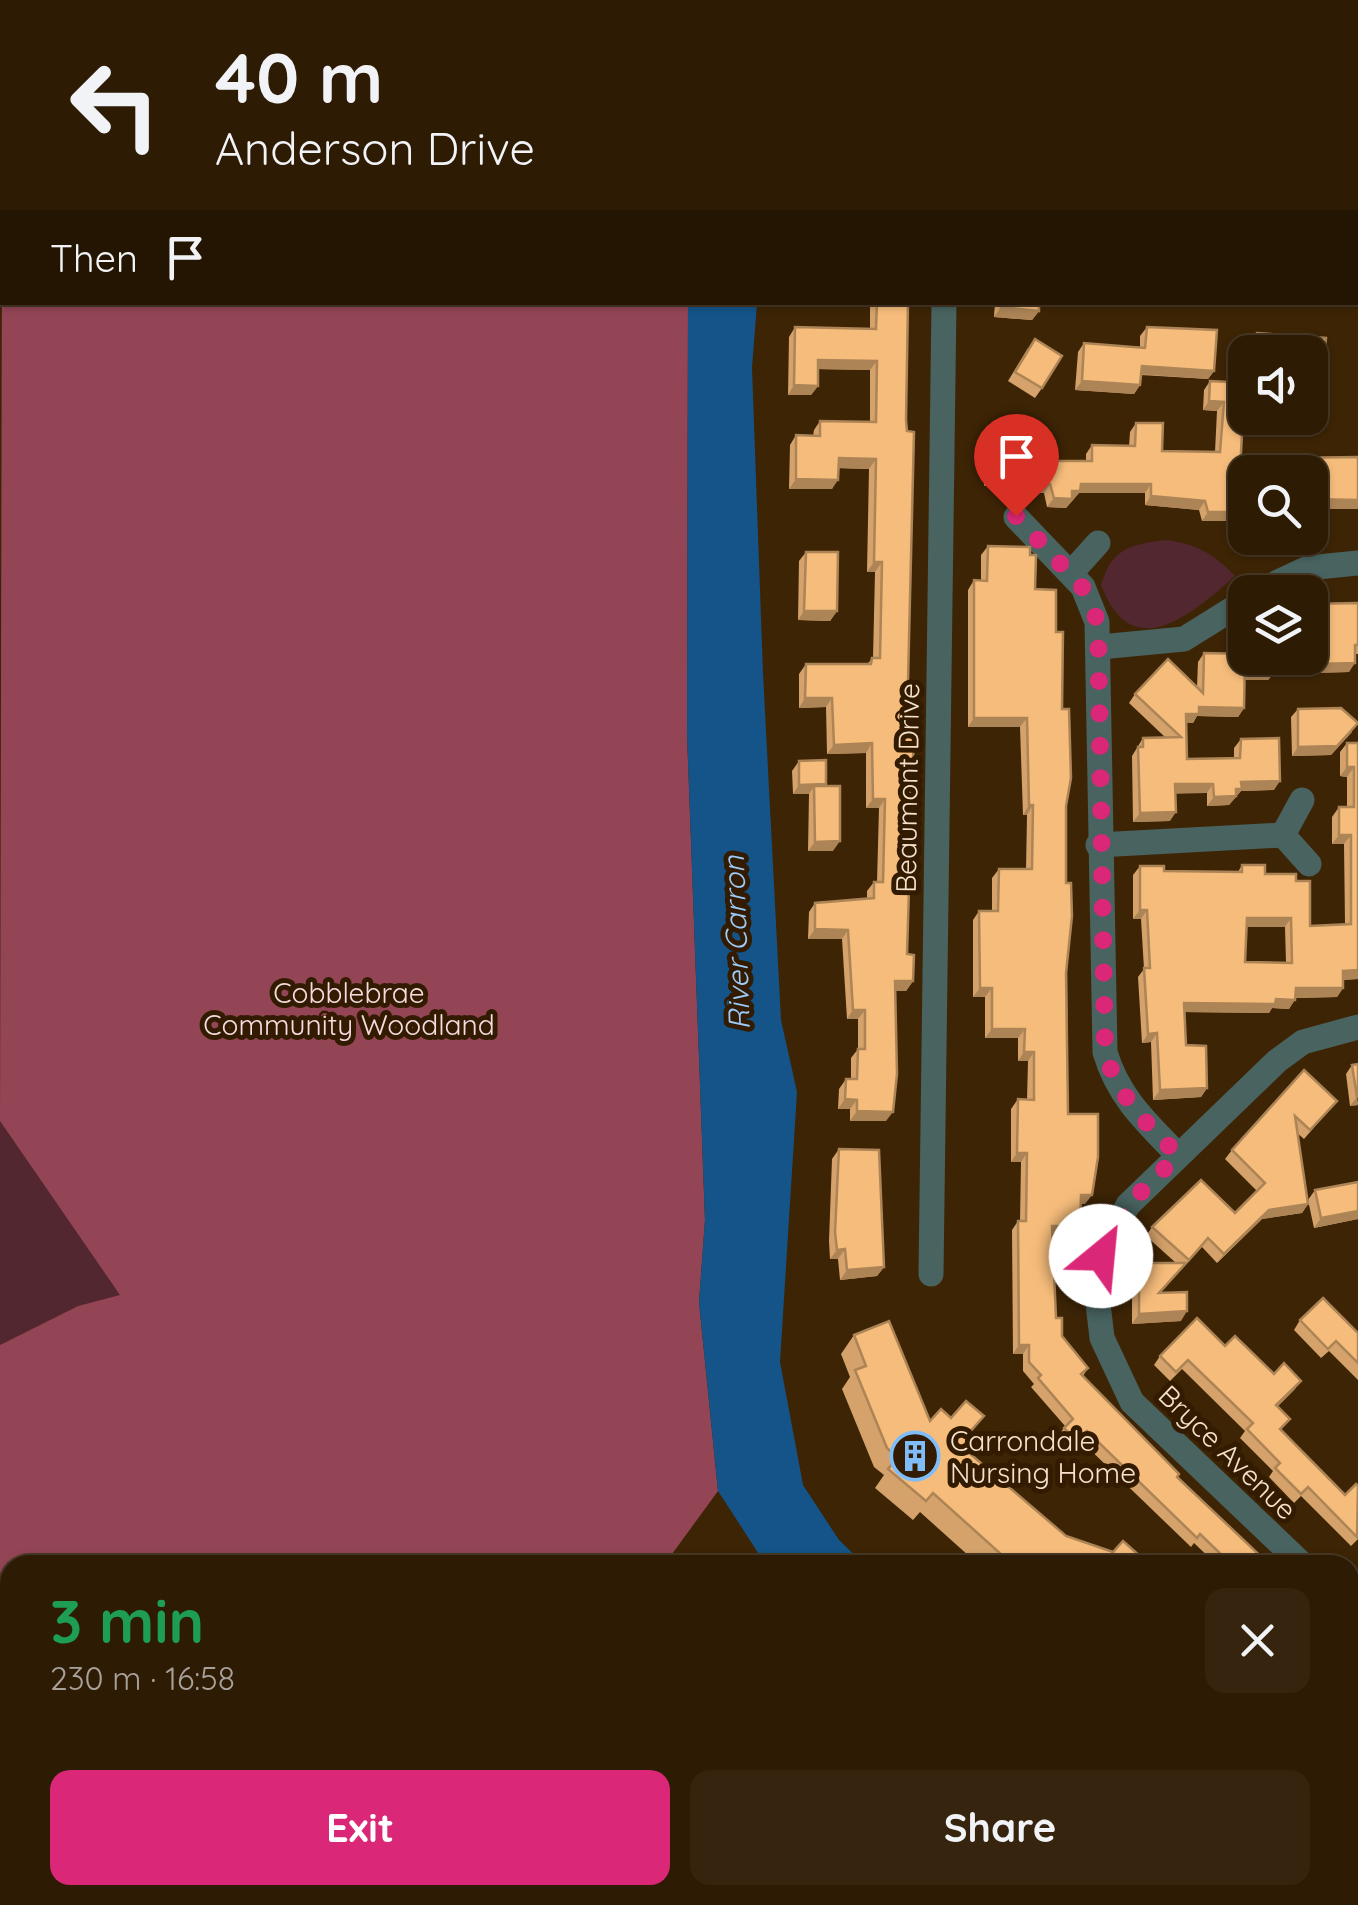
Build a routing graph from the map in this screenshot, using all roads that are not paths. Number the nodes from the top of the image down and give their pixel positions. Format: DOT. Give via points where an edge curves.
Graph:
graph roads {
  1 [pos="944,305"];
  2 [pos="1016,516"];
  3 [pos="1098,543"];
  4 [pos="1358,563"];
  5 [pos="1071,573"];
  6 [pos="1293,575"];
  7 [pos="1228,612"];
  8 [pos="1100,647"];
  9 [pos="1302,800"];
  10 [pos="1283,835"];
  11 [pos="1098,846"];
  12 [pos="1309,864"];
  13 [pos="1358,1027"];
  14 [pos="1178,1155"];
  15 [pos="931,1274"];
  16 [pos="1293,1555"];
  1 -- 15 [label="street, Beaumont Drive"];
  2 -- 5 [label="street"];
  3 -- 5 [label="street"];
  4 -- 6 [label="street"];
  5 -- 8 [label="street" via="1098,622"];
  7 -- 8 [label="street" via="1184,639"];
  8 -- 11 [label="street"];
  9 -- 10 [label="street"];
  10 -- 11 [label="street"];
  10 -- 12 [label="street"];
  11 -- 14 [label="street" via="1105,1052 1129,1105"];
  13 -- 14 [label="street, Bryce Avenue" via="1303,1042"];
  14 -- 16 [label="street, Bryce Avenue" via="1128,1205 1101,1256 1102,1338 1132,1402"];
}
